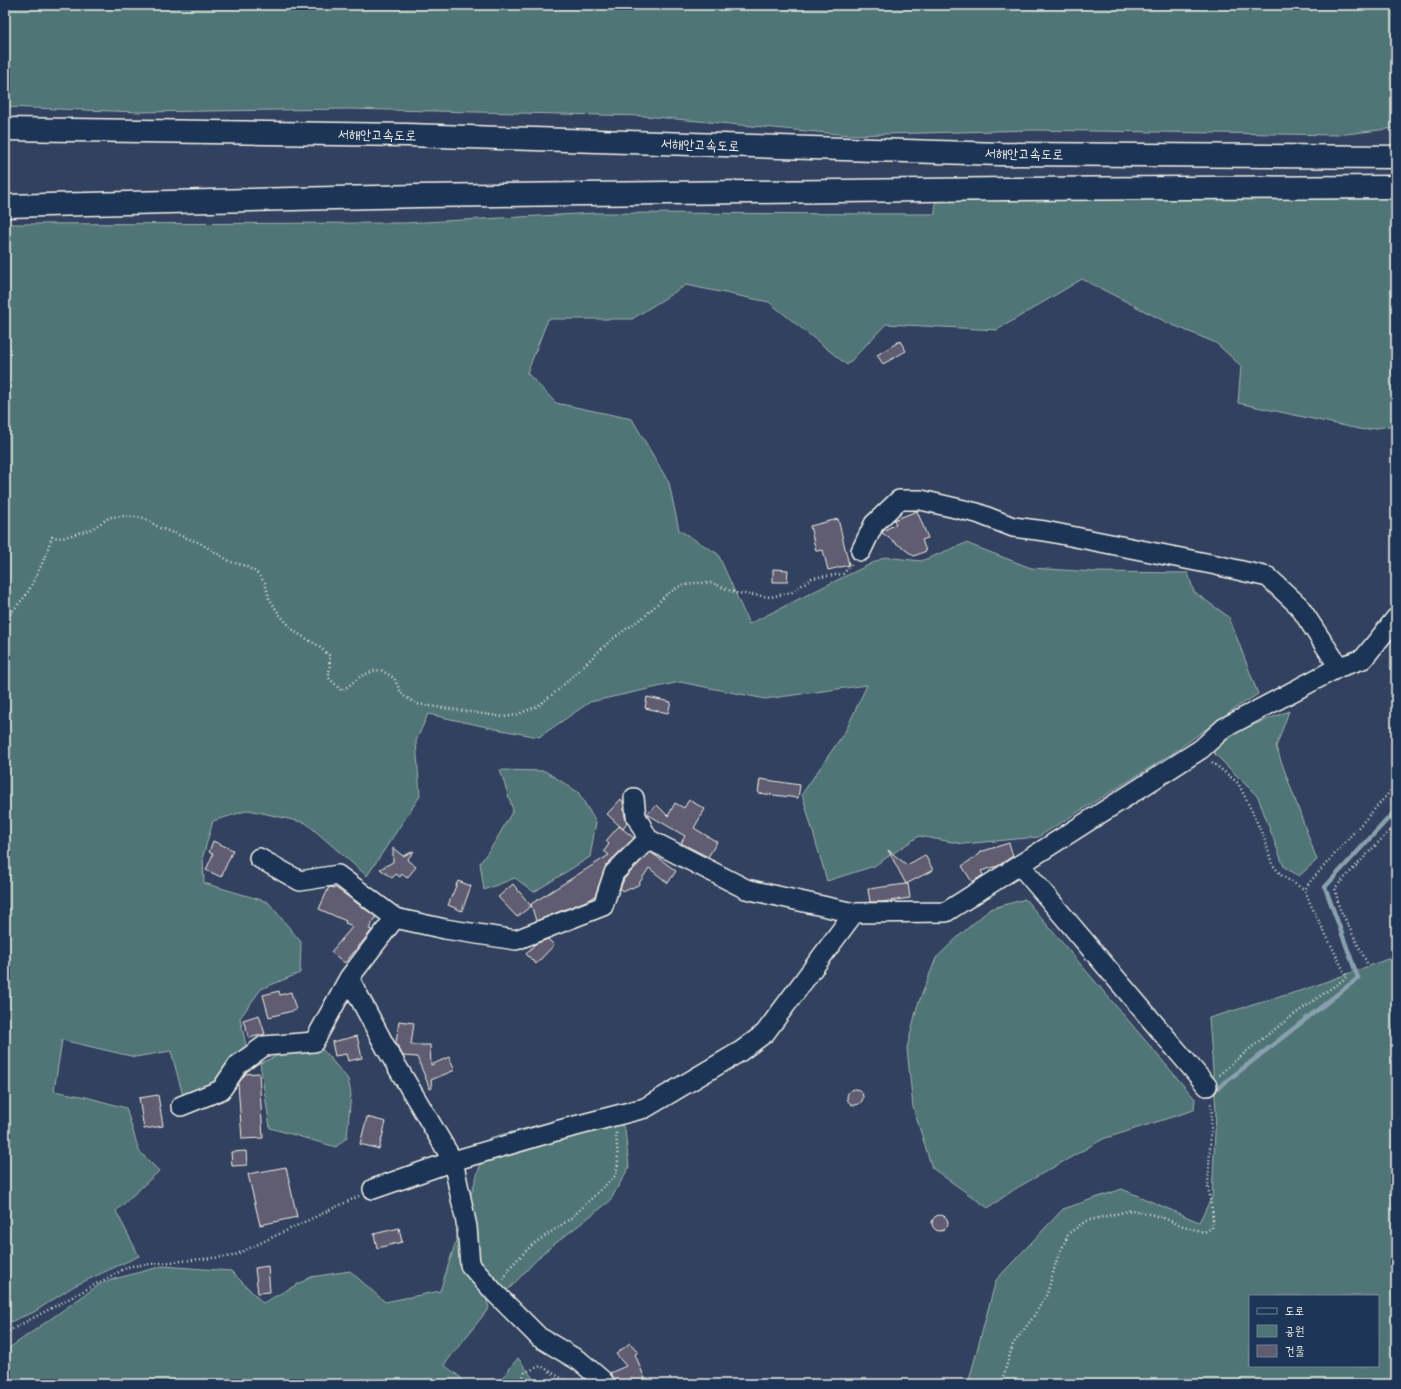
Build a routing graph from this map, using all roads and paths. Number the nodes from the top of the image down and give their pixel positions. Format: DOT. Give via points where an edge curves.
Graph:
graph roads {
  1 [pos="5,129"];
  2 [pos="1396,157"];
  3 [pos="1396,186"];
  4 [pos="5,206"];
  5 [pos="861,551"];
  6 [pos="1396,618"];
  7 [pos="5,620"];
  8 [pos="1339,667"];
  9 [pos="1201,749"];
  10 [pos="1396,785"];
  11 [pos="634,798"];
  12 [pos="1396,824"];
  13 [pos="648,840"];
  14 [pos="259,858"];
  15 [pos="1020,865"];
  16 [pos="1306,890"];
  17 [pos="854,913"];
  18 [pos="395,918"];
  19 [pos="1367,963"];
  20 [pos="349,978"];
  21 [pos="1207,1086"];
  22 [pos="181,1106"];
  23 [pos="615,1116"];
  24 [pos="452,1161"];
  25 [pos="373,1189"];
  26 [pos="495,1293"];
  27 [pos="5,1333"];
  28 [pos="603,1382"];
  29 [pos="520,1384"];
  30 [pos="569,1384"];
  31 [pos="1001,1384"];
  1 -- 2 [label="highway, 서해안고속도로" via="407,135 1000,154"];
  3 -- 4 [label="highway" via="419,196"];
  5 -- 7 [label="path" via="859,558 842,574 812,578 792,592 771,597 736,593 712,583 680,586 611,640 538,706 504,717 418,704 402,695 394,678 381,670 361,676 342,692 329,678 330,656 295,632 280,614 270,598 265,583 256,572 231,562 200,543 160,528 144,518 110,517 92,529 62,538 52,537 27,594"];
  5 -- 8 [label="street" via="874,524 898,500 921,500 977,513 1013,527 1045,531 1268,577 1299,606"];
  6 -- 8 [label="street" via="1363,659"];
  8 -- 9 [label="street" via="1224,728"];
  9 -- 15 [label="street"];
  9 -- 16 [label="path" via="1210,760 1238,783 1266,843 1272,864 1282,876"];
  10 -- 16 [label="path" via="1309,883"];
  11 -- 13 [label="street" via="636,816"];
  12 -- 19 [label="path" via="1335,888 1339,907"];
  13 -- 17 [label="street" via="746,889"];
  13 -- 18 [label="street" via="614,873 603,906 516,940"];
  14 -- 18 [label="street" via="300,880 338,875"];
  15 -- 17 [label="street" via="946,912"];
  15 -- 21 [label="street"];
  16 -- 21 [label="path" via="1347,977 1277,1027"];
  17 -- 23 [label="street" via="765,1033 741,1051 645,1108"];
  18 -- 20 [label="street"];
  20 -- 22 [label="street" via="314,1042 264,1046 238,1065 221,1090"];
  20 -- 24 [label="street" via="386,1048"];
  21 -- 31 [label="path" via="1212,1109 1208,1187 1213,1216 1212,1228 1204,1232 1132,1210 1086,1221 1069,1233 1057,1259 1047,1294 1032,1319 1012,1344"];
  23 -- 24 [label="street"];
  23 -- 26 [label="path" via="618,1161 616,1175 570,1219 532,1245 510,1267"];
  24 -- 25 [label="street"];
  24 -- 26 [label="street" via="467,1227 470,1265"];
  25 -- 27 [label="path" via="233,1256 130,1266"];
  26 -- 28 [label="street" via="539,1337 581,1362"];
  29 -- 30 [label="path" via="526,1372 541,1366"];
}
